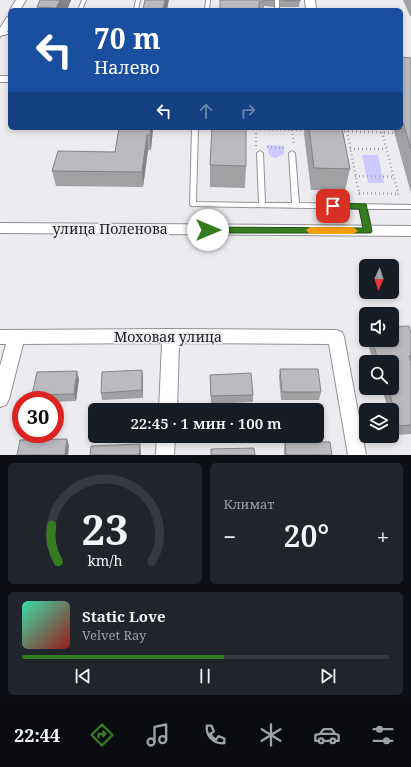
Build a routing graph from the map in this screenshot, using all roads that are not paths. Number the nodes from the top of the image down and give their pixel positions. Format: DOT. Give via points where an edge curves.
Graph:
graph roads {
  1 [pos="8,24"];
  2 [pos="4,34"];
  3 [pos="194,130"];
  4 [pos="258,150"];
  5 [pos="293,151"];
  6 [pos="262,205"];
  7 [pos="296,206"];
  8 [pos="362,207"];
  9 [pos="411,207"];
  10 [pos="0,228"];
  11 [pos="368,231"];
  12 [pos="411,231"];
  13 [pos="171,336"];
  14 [pos="8,337"];
  15 [pos="0,399"];
  16 [pos="168,403"];
  17 [pos="166,443"];
  18 [pos="165,455"];
  19 [pos="357,455"];
  1 -- 2 [label="street"];
  3 -- 6 [label="lane" via="193,204"];
  4 -- 6 [label="lane"];
  5 -- 7 [label="lane"];
  6 -- 7 [label="lane"];
  7 -- 8 [label="lane"];
  8 -- 9 [label="lane"];
  8 -- 11 [label="lane"];
  10 -- 11 [label="street, улица Поленова"];
  11 -- 12 [label="street, улица Поленова"];
  13 -- 14 [label="street, Моховая улица"];
  13 -- 16 [label="street"];
  13 -- 19 [label="street, Моховая улица" via="336,338"];
  14 -- 15 [label="street"];
  17 -- 18 [label="street"];
}
